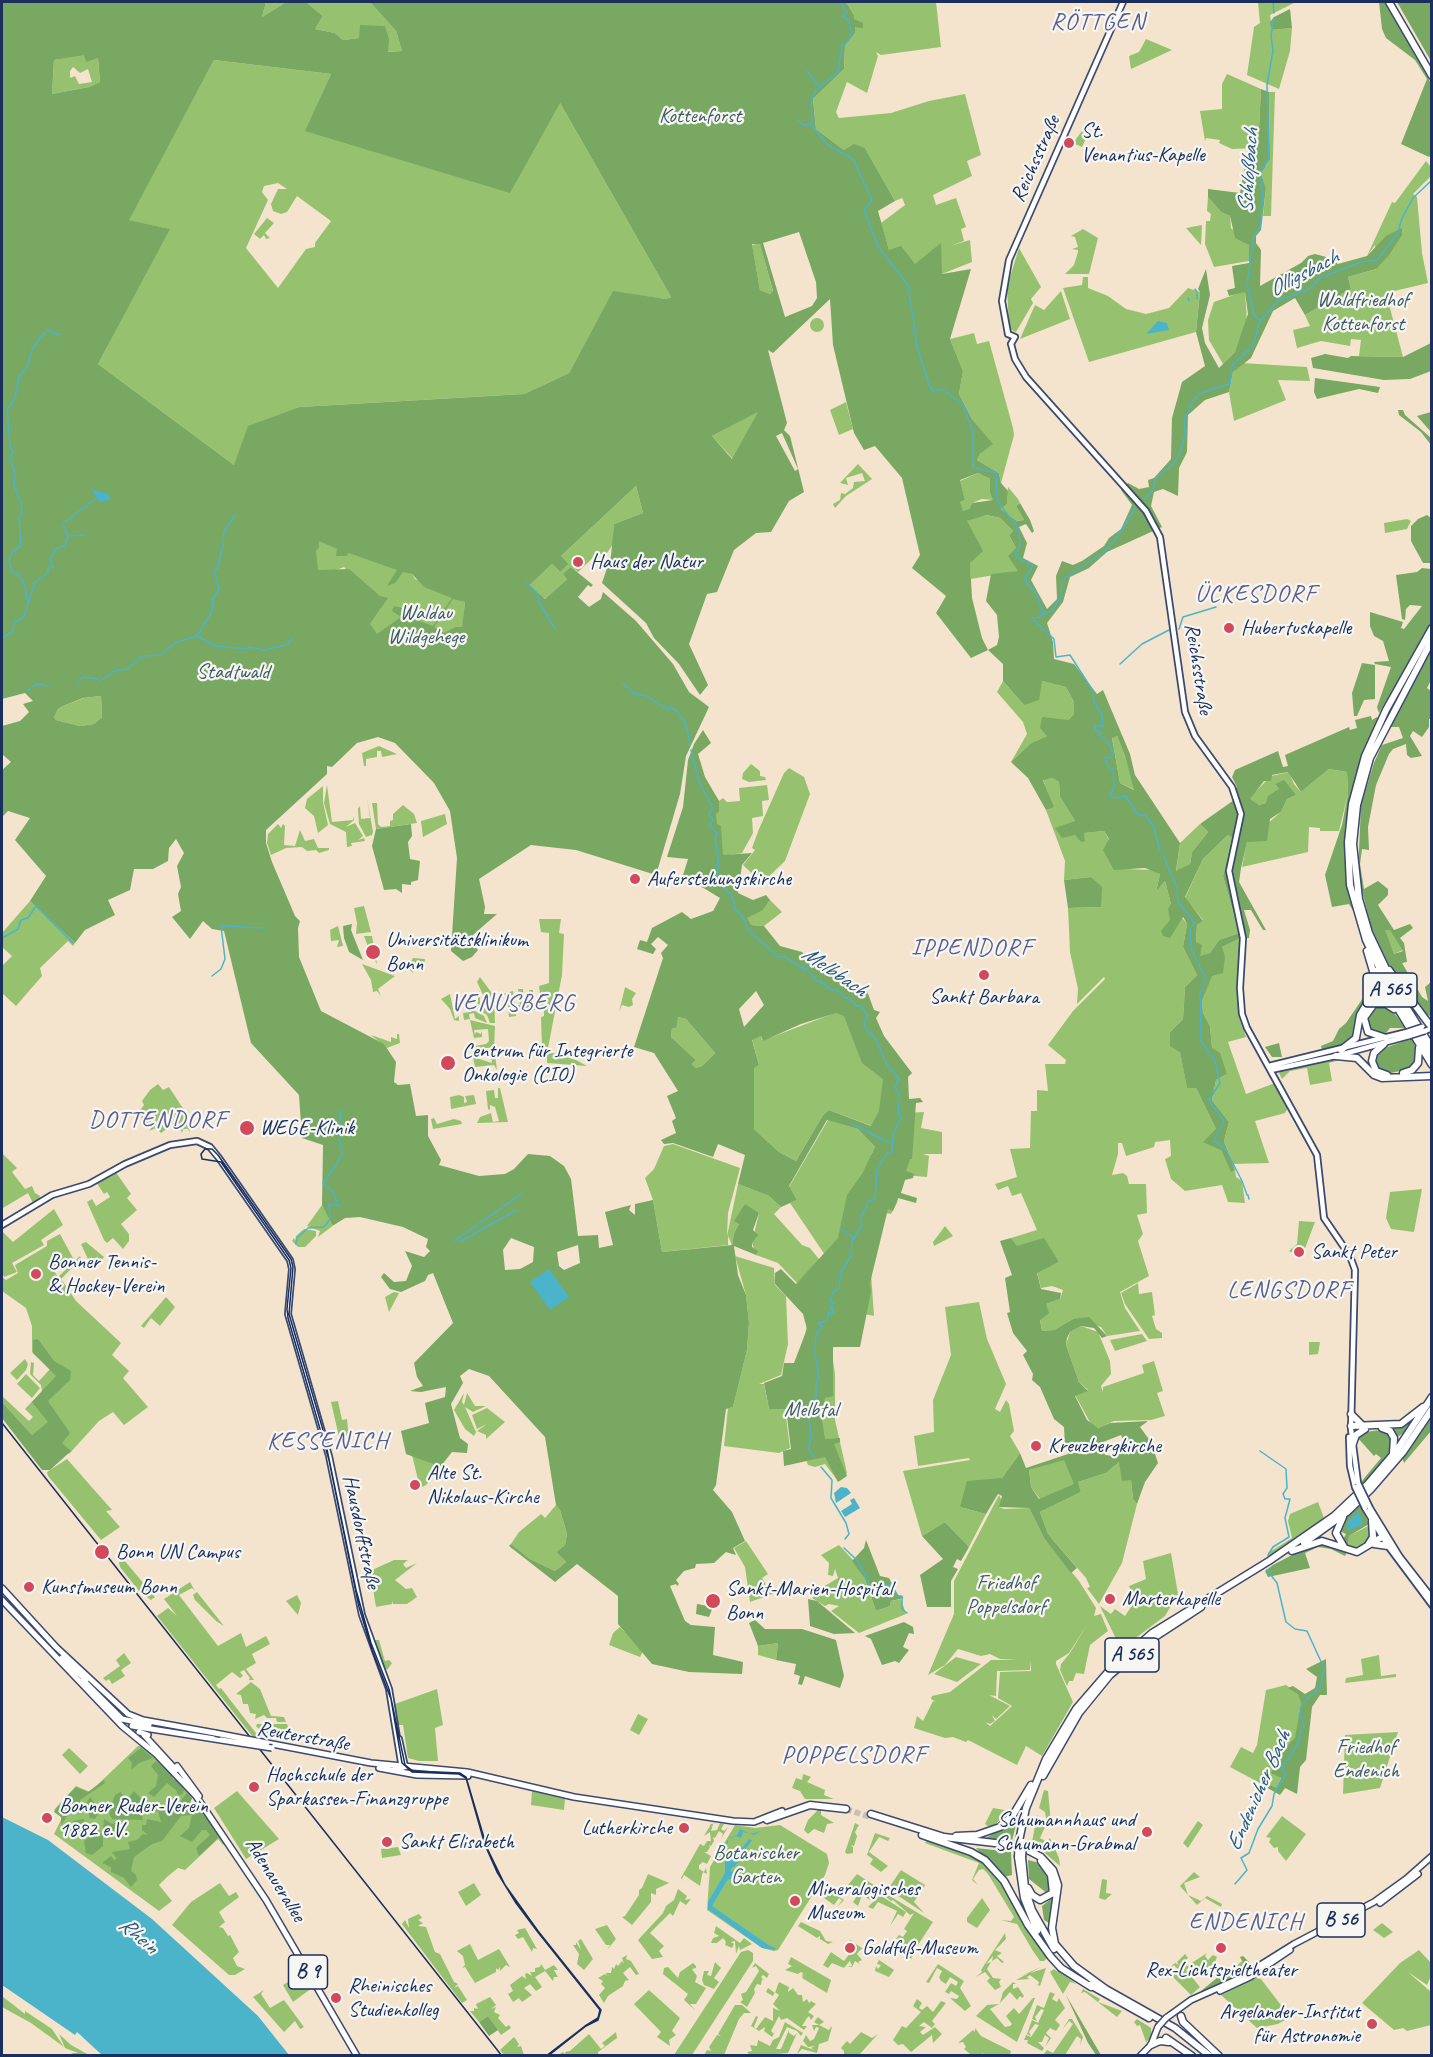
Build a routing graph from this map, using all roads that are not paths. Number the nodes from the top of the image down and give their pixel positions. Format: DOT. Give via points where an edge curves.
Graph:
graph roads {
  1 [pos="1123,2"];
  2 [pos="1389,2"];
  3 [pos="1394,2"];
  4 [pos="1431,67"];
  5 [pos="1431,76"];
  6 [pos="1431,628"];
  7 [pos="1431,640"];
  8 [pos="1390,711"];
  9 [pos="1382,725"];
  10 [pos="1358,919"];
  11 [pos="1378,955"];
  12 [pos="1371,963"];
  13 [pos="1399,1014"];
  14 [pos="1429,1026"];
  15 [pos="1385,1041"];
  16 [pos="1418,1044"];
  17 [pos="1431,1048"];
  18 [pos="1341,1050"];
  19 [pos="1336,1056"];
  20 [pos="1431,1057"];
  21 [pos="1431,1065"];
  22 [pos="1284,1067"];
  23 [pos="1270,1068"];
  24 [pos="1431,1076"];
  25 [pos="1276,1079"];
  26 [pos="2,1225"];
  27 [pos="1431,1397"];
  28 [pos="1431,1408"];
  29 [pos="1351,1414"];
  30 [pos="1351,1428"];
  31 [pos="1365,1428"];
  32 [pos="1352,1446"];
  33 [pos="1386,1463"];
  34 [pos="1357,1485"];
  35 [pos="1367,1508"];
  36 [pos="1347,1512"];
  37 [pos="1372,1521"];
  38 [pos="1385,1536"];
  39 [pos="1372,1543"];
  40 [pos="1388,1546"];
  41 [pos="1348,1550"];
  42 [pos="1292,1551"];
  43 [pos="1269,1563"];
  44 [pos="1261,1568"];
  45 [pos="2,1588"];
  46 [pos="1431,1598"];
  47 [pos="2,1599"];
  48 [pos="1431,1605"];
  49 [pos="31,1626"];
  50 [pos="70,1666"];
  51 [pos="92,1684"];
  52 [pos="128,1716"];
  53 [pos="117,1720"];
  54 [pos="160,1723"];
  55 [pos="151,1725"];
  56 [pos="160,1730"];
  57 [pos="185,1731"];
  58 [pos="142,1732"];
  59 [pos="140,1740"];
  60 [pos="153,1740"];
  61 [pos="333,1757"];
  62 [pos="325,1758"];
  63 [pos="403,1769"];
  64 [pos="1038,1779"];
  65 [pos="1034,1787"];
  66 [pos="199,1796"];
  67 [pos="782,1811"];
  68 [pos="767,1820"];
  69 [pos="733,1821"];
  70 [pos="923,1832"];
  71 [pos="939,1841"];
  72 [pos="1020,1857"];
  73 [pos="1431,1858"];
  74 [pos="1024,1876"];
  75 [pos="1063,1954"];
  76 [pos="1101,1982"];
  77 [pos="1091,1987"];
  78 [pos="1107,1990"];
  79 [pos="1181,2012"];
  80 [pos="1166,2038"];
  81 [pos="1152,2042"];
  82 [pos="1173,2043"];
  83 [pos="359,2055"];
  84 [pos="1136,2055"];
  85 [pos="1140,2055"];
  86 [pos="1192,2055"];
  87 [pos="1204,2055"];
  88 [pos="1210,2055"];
  89 [pos="1219,2055"];
  1 -- 23 [label="main road, Reichsstraße" via="1009,260 1002,301 1008,334 1005,340 1011,344 1030,382 1140,504 1160,537 1185,712 1195,736 1224,773 1239,802 1240,826 1229,871 1243,938 1240,1001 1247,1028"];
  2 -- 5 [label="highway"];
  3 -- 4 [label="highway"];
  6 -- 8 [label="highway, A 565"];
  7 -- 8 [label="highway, A 565"];
  8 -- 9 [label="highway, A 565"];
  9 -- 10 [label="highway, A 565" via="1357,780 1349,822 1349,869"];
  9 -- 11 [label="highway, A 565" via="1363,781 1353,843 1359,899"];
  10 -- 12 [label="highway"];
  10 -- 20 [label="highway, A 565" via="1389,988"];
  11 -- 14 [label="highway"];
  11 -- 17 [label="highway, A 565"];
  12 -- 13 [label="highway"];
  12 -- 18 [label="highway" via="1373,996 1360,1015 1356,1038"];
  13 -- 15 [label="highway" via="1380,1003 1366,1012 1366,1030"];
  13 -- 16 [label="highway"];
  14 -- 15 [label="main road, bridge"];
  15 -- 16 [label="highway" via="1374,1053 1373,1065 1379,1073 1389,1075 1415,1067 1420,1059"];
  15 -- 18 [label="main road"];
  15 -- 19 [label="main road"];
  16 -- 21 [label="highway"];
  18 -- 23 [label="main road"];
  19 -- 22 [label="main road"];
  19 -- 24 [label="highway" via="1356,1058 1382,1078"];
  22 -- 23 [label="main road"];
  22 -- 25 [label="main road"];
  23 -- 25 [label="main road, Reichsstraße"];
  25 -- 29 [label="main road, Reichsstraße" via="1317,1155 1324,1218 1355,1270"];
  26 -- 63 [label="main road, Hausdorffstraße" via="52,1195 89,1184 150,1152 187,1141 207,1146 218,1155 289,1256 292,1269 288,1314 329,1456 362,1615 389,1689"];
  27 -- 31 [label="highway" via="1412,1419"];
  27 -- 33 [label="highway, A 565" via="1406,1440"];
  28 -- 36 [label="highway, A 565" via="1403,1452"];
  29 -- 30 [label="main road, Reichsstraße"];
  29 -- 31 [label="highway"];
  30 -- 31 [label="highway"];
  30 -- 32 [label="main road"];
  30 -- 34 [label="main road" via="1349,1455"];
  31 -- 32 [label="highway" via="1356,1435"];
  31 -- 33 [label="highway" via="1385,1429 1392,1434 1395,1445"];
  32 -- 34 [label="main road"];
  33 -- 43 [label="highway, A 565" via="1334,1516"];
  34 -- 35 [label="main road, bridge"];
  35 -- 37 [label="main road"];
  35 -- 38 [label="main road"];
  36 -- 41 [label="highway" via="1336,1533"];
  36 -- 42 [label="highway, A 565"];
  37 -- 38 [label="main road"];
  37 -- 39 [label="highway"];
  38 -- 39 [label="highway"];
  38 -- 40 [label="main road"];
  38 -- 46 [label="main road"];
  39 -- 40 [label="highway"];
  39 -- 41 [label="highway" via="1363,1549"];
  40 -- 48 [label="main road"];
  41 -- 42 [label="highway" via="1322,1542"];
  42 -- 43 [label="highway, A 565"];
  43 -- 44 [label="highway, A 565"];
  44 -- 64 [label="highway, A 565" via="1168,1628 1122,1664 1079,1713"];
  44 -- 64 [label="highway, A 565" via="1173,1619 1125,1655 1076,1709"];
  45 -- 49 [label="main road, B 9"];
  47 -- 49 [label="main road, B 9"];
  49 -- 50 [label="main road, B 9"];
  49 -- 50 [label="main road, B 9"];
  50 -- 51 [label="main road"];
  50 -- 51 [label="main road, B 9"];
  50 -- 52 [label="main road"];
  50 -- 53 [label="main road, B 9"];
  50 -- 55 [label="main road" via="122,1719"];
  51 -- 52 [label="main road, B 9"];
  52 -- 54 [label="main road"];
  53 -- 58 [label="main road"];
  53 -- 59 [label="main road, B 9"];
  54 -- 55 [label="main road"];
  54 -- 57 [label="main road"];
  55 -- 58 [label="main road"];
  56 -- 57 [label="main road"];
  56 -- 58 [label="main road"];
  56 -- 60 [label="main road"];
  57 -- 61 [label="main road, Reuterstraße, bridge" via="215,1733"];
  57 -- 62 [label="main road, Reuterstraße, bridge"];
  58 -- 59 [label="main road"];
  58 -- 60 [label="main road"];
  58 -- 66 [label="main road, Adenauerallee / B 9"];
  59 -- 83 [label="main road, Adenauerallee / B 9" via="190,1790 216,1824"];
  60 -- 66 [label="main road"];
  61 -- 62 [label="main road"];
  61 -- 63 [label="main road, Reuterstraße"];
  62 -- 63 [label="main road, Reuterstraße"];
  63 -- 69 [label="main road, Reuterstraße" via="467,1772 574,1797"];
  64 -- 65 [label="highway"];
  65 -- 70 [label="highway" via="1013,1815 991,1832 971,1836"];
  65 -- 72 [label="highway, bridge"];
  66 -- 83 [label="main road, Adenauerallee / B 9" via="255,1878"];
  67 -- 68 [label="highway" via="809,1802 847,1807 810,1804"];
  67 -- 69 [label="main road, Reuterstraße" via="754,1822"];
  68 -- 69 [label="main road, Reuterstraße" via="750,1825"];
  70 -- 71 [label="highway" via="871,1816"];
  70 -- 75 [label="highway" via="1020,1846 1041,1857 1053,1870 1058,1885 1052,1928"];
  71 -- 74 [label="highway" via="1027,1852 1048,1870 1053,1893 1047,1899 1036,1898"];
  71 -- 77 [label="highway" via="971,1852 992,1867 1041,1945 1060,1968"];
  72 -- 74 [label="highway"];
  72 -- 77 [label="highway" via="1021,1887 1033,1924 1057,1959"];
  73 -- 79 [label="main road, B 56" via="1367,1906 1302,1939 1190,2003"];
  74 -- 78 [label="highway" via="1032,1910 1049,1942 1077,1971"];
  75 -- 76 [label="highway"];
  75 -- 78 [label="highway"];
  77 -- 87 [label="highway" via="1168,2028"];
  78 -- 88 [label="highway" via="1175,2028"];
  79 -- 81 [label="main road, B 56, bridge" via="1166,2018"];
  79 -- 89 [label="highway" via="1183,2022"];
  80 -- 81 [label="main road, B 56"];
  80 -- 82 [label="highway"];
  81 -- 82 [label="highway"];
  81 -- 84 [label="main road, B 56"];
  81 -- 85 [label="main road, B 56"];
  82 -- 86 [label="highway"];
}
